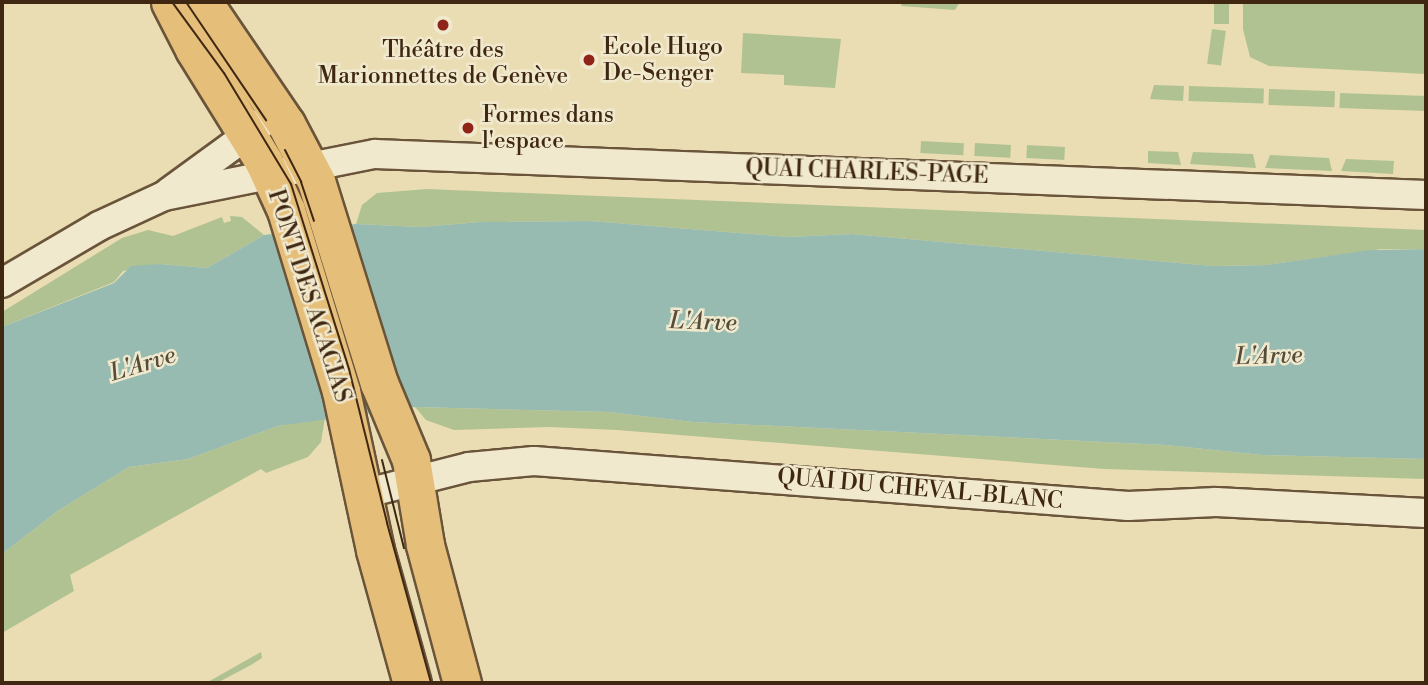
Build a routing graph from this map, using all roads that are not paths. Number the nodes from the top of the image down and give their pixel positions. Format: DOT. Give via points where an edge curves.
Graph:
graph roads {
  1 [pos="170,2"];
  2 [pos="202,2"];
  3 [pos="276,109"];
  4 [pos="247,135"];
  5 [pos="309,166"];
  6 [pos="269,174"];
  7 [pos="1426,195"];
  8 [pos="164,196"];
  9 [pos="2,283"];
  10 [pos="416,482"];
  11 [pos="363,494"];
  12 [pos="1426,513"];
  13 [pos="412,683"];
  14 [pos="462,683"];
  1 -- 4 [label="main road, PONT DES ACACIAS"];
  2 -- 3 [label="main road, PONT DES ACACIAS"];
  3 -- 4 [label="street"];
  3 -- 5 [label="main road, PONT DES ACACIAS"];
  4 -- 6 [label="main road, PONT DES ACACIAS"];
  4 -- 8 [label="street"];
  5 -- 6 [label="street, QUAI CHARLES-PAGE"];
  5 -- 7 [label="street, QUAI CHARLES-PAGE" via="402,153"];
  5 -- 10 [label="main road, PONT DES ACACIAS"];
  6 -- 8 [label="street, QUAI CHARLES-PAGE"];
  6 -- 11 [label="main road, PONT DES ACACIAS" via="286,210 341,391"];
  8 -- 9 [label="street" via="110,220"];
  10 -- 11 [label="street"];
  10 -- 12 [label="street, QUAI DU CHEVAL-BLANC" via="479,466 570,462 1128,506 1216,502"];
  10 -- 14 [label="main road, PONT DES ACACIAS" via="425,545"];
  11 -- 13 [label="main road, PONT DES ACACIAS"];
}
